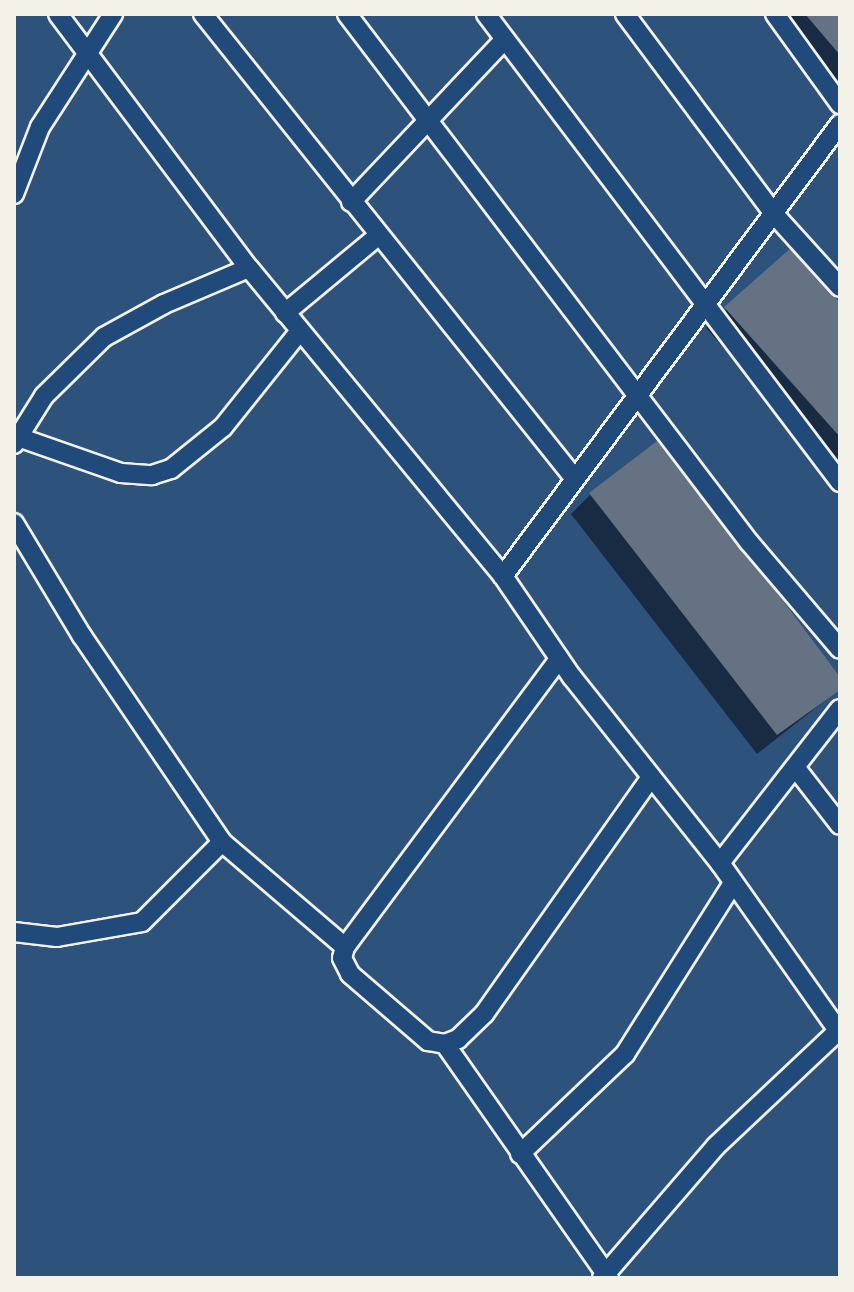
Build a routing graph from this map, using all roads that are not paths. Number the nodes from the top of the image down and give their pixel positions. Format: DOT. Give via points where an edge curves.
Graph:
graph roads {
  1 [pos="58,14"];
  2 [pos="113,14"];
  3 [pos="203,14"];
  4 [pos="347,14"];
  5 [pos="625,14"];
  6 [pos="775,14"];
  7 [pos="499,24"];
  8 [pos="88,48"];
  9 [pos="840,104"];
  10 [pos="429,118"];
  11 [pos="840,124"];
  12 [pos="14,194"];
  13 [pos="351,202"];
  14 [pos="774,214"];
  15 [pos="379,235"];
  16 [pos="249,268"];
  17 [pos="840,287"];
  18 [pos="707,301"];
  19 [pos="285,313"];
  20 [pos="300,331"];
  21 [pos="638,395"];
  22 [pos="16,440"];
  23 [pos="575,479"];
  24 [pos="840,482"];
  25 [pos="14,523"];
  26 [pos="503,576"];
  27 [pos="840,649"];
  28 [pos="559,659"];
  29 [pos="840,709"];
  30 [pos="795,767"];
  31 [pos="651,777"];
  32 [pos="840,825"];
  33 [pos="222,842"];
  34 [pos="720,863"];
  35 [pos="733,883"];
  36 [pos="14,932"];
  37 [pos="345,947"];
  38 [pos="839,1032"];
  39 [pos="445,1044"];
  40 [pos="520,1154"];
  41 [pos="605,1276"];
  1 -- 8 [label="street"];
  2 -- 8 [label="street"];
  3 -- 13 [label="street"];
  4 -- 10 [label="street"];
  5 -- 14 [label="street"];
  6 -- 9 [label="street"];
  7 -- 10 [label="street"];
  7 -- 18 [label="street"];
  8 -- 12 [label="street" via="40,127"];
  8 -- 16 [label="street"];
  10 -- 13 [label="street"];
  10 -- 21 [label="street"];
  11 -- 14 [label="street"];
  13 -- 15 [label="street"];
  14 -- 17 [label="street"];
  14 -- 18 [label="street"];
  15 -- 19 [label="street"];
  15 -- 23 [label="street"];
  16 -- 19 [label="street"];
  16 -- 22 [label="street" via="164,304 104,337 44,396"];
  18 -- 21 [label="street"];
  18 -- 24 [label="street"];
  19 -- 20 [label="street"];
  20 -- 22 [label="street" via="223,427 171,469 152,475 121,473"];
  20 -- 26 [label="street"];
  21 -- 23 [label="street"];
  21 -- 27 [label="street" via="749,542"];
  23 -- 26 [label="street"];
  25 -- 33 [label="street" via="82,636"];
  26 -- 28 [label="street"];
  28 -- 31 [label="street"];
  28 -- 37 [label="street"];
  29 -- 30 [label="street"];
  30 -- 32 [label="street"];
  30 -- 34 [label="street"];
  31 -- 34 [label="street"];
  31 -- 39 [label="street" via="484,1014 468,1032"];
  33 -- 36 [label="street" via="142,922 57,937"];
  33 -- 37 [label="street"];
  34 -- 35 [label="street"];
  35 -- 38 [label="street"];
  35 -- 40 [label="street" via="625,1054"];
  37 -- 39 [label="street" via="342,958 350,974 428,1041"];
  38 -- 41 [label="street" via="716,1146"];
  39 -- 40 [label="street"];
  40 -- 41 [label="street"];
}
